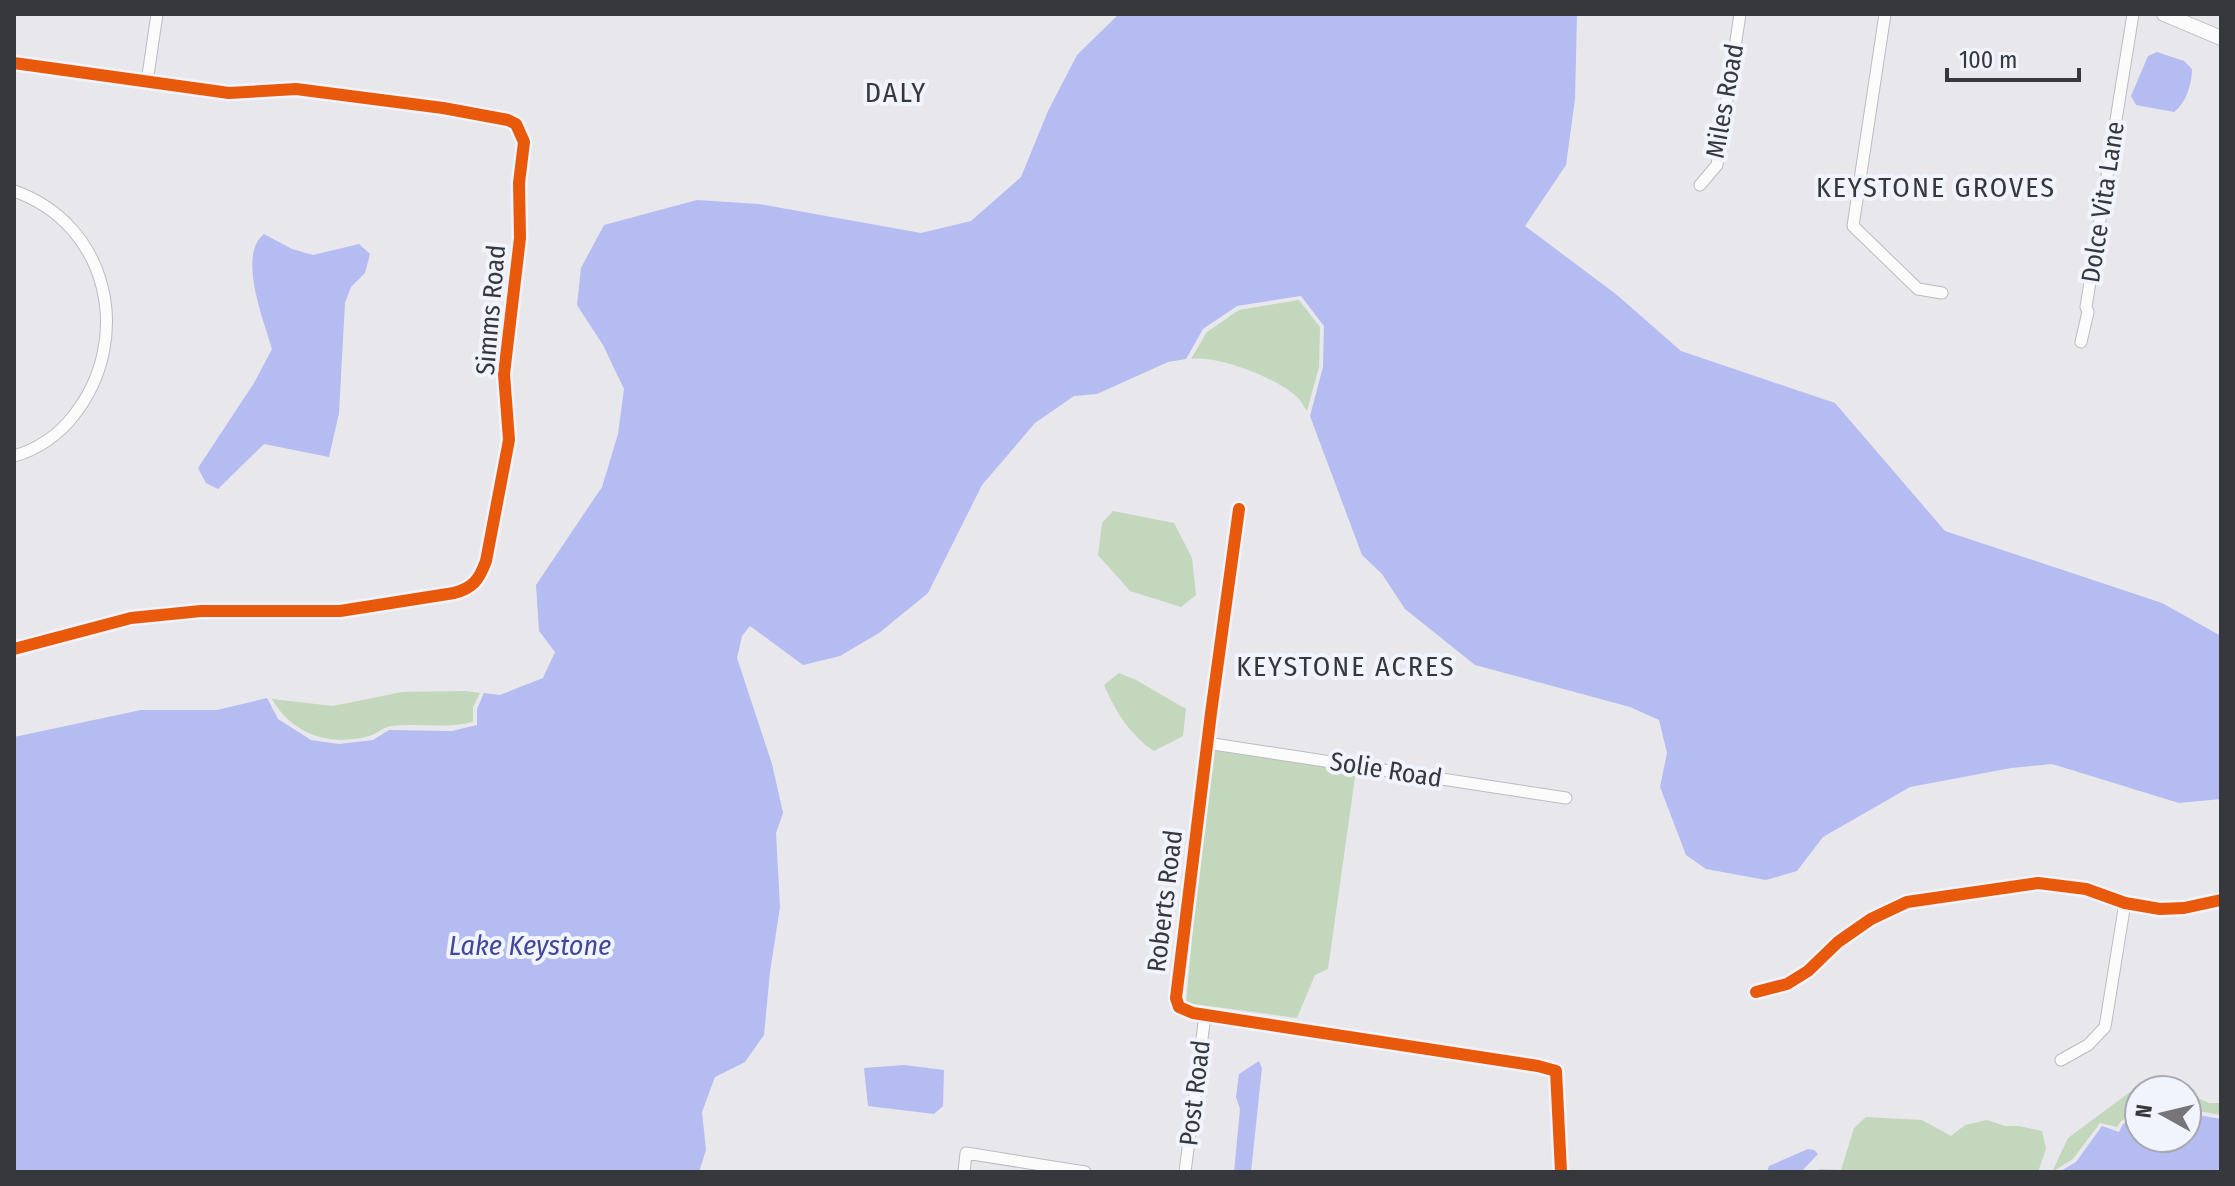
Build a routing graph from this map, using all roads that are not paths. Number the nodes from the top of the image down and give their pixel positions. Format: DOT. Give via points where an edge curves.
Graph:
graph roads {
  1 [pos="157,14"];
  2 [pos="1740,14"];
  3 [pos="1885,14"];
  4 [pos="2133,14"];
  5 [pos="2164,14"];
  6 [pos="2221,38"];
  7 [pos="14,63"];
  8 [pos="147,82"];
  9 [pos="1700,185"];
  10 [pos="14,191"];
  11 [pos="1942,293"];
  12 [pos="2081,342"];
  13 [pos="14,456"];
  14 [pos="1239,509"];
  15 [pos="14,649"];
  16 [pos="1207,743"];
  17 [pos="1566,798"];
  18 [pos="2221,900"];
  19 [pos="2125,903"];
  20 [pos="1756,992"];
  21 [pos="1205,1015"];
  22 [pos="2061,1060"];
  23 [pos="964,1172"];
  24 [pos="1085,1172"];
  25 [pos="1185,1172"];
  26 [pos="1561,1172"];
  1 -- 8 [label="street"];
  2 -- 9 [label="street, Miles Road" via="1717,165"];
  3 -- 11 [label="street" via="1853,226 1918,289"];
  4 -- 12 [label="street, Dolce Vita Lane"];
  5 -- 6 [label="main road"];
  7 -- 8 [label="street, Simms Road"];
  8 -- 15 [label="street, Simms Road" via="229,93 296,89 500,117 516,124 524,142 520,238 504,374 509,440 486,561 470,588 454,593 340,611 201,611 131,618"];
  10 -- 13 [label="street" via="54,212 76,233 105,292 108,324 105,355 85,401 49,439"];
  14 -- 16 [label="street, Roberts Road"];
  16 -- 17 [label="street, Solie Road"];
  16 -- 21 [label="street, Roberts Road" via="1176,998 1185,1011"];
  18 -- 19 [label="street" via="2160,909"];
  19 -- 20 [label="street" via="2086,889 2038,883 1907,902 1871,919 1787,984"];
  19 -- 22 [label="street" via="2105,1027 2088,1045"];
  21 -- 25 [label="street, Post Road"];
  21 -- 26 [label="street, Roberts Road" via="1556,1071"];
  23 -- 24 [label="street" via="966,1153"];
}
